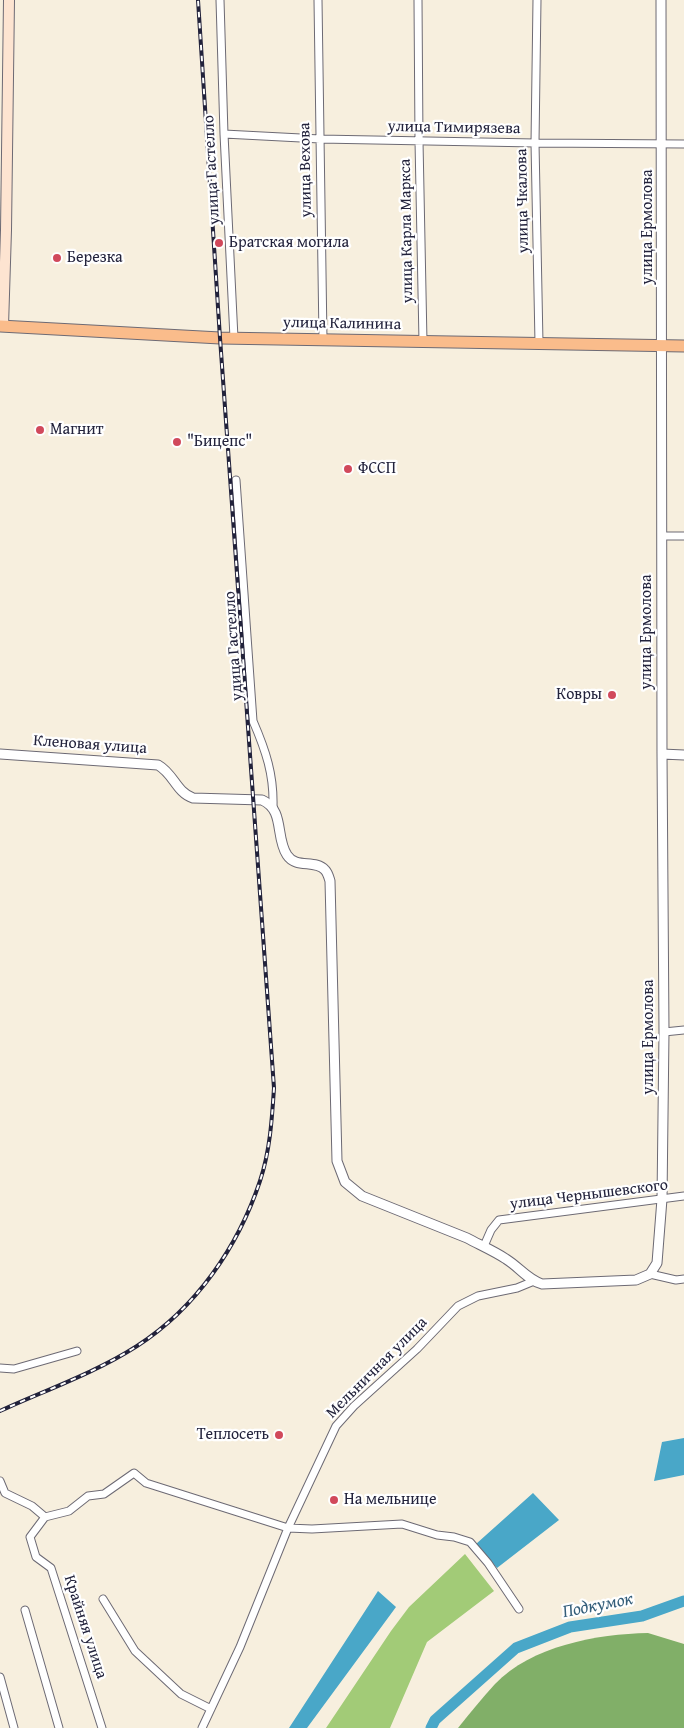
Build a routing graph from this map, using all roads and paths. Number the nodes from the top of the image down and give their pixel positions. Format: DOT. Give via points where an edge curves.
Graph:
graph roads {
  1 [pos="9,0"];
  2 [pos="220,0"];
  3 [pos="318,0"];
  4 [pos="418,0"];
  5 [pos="537,0"];
  6 [pos="662,0"];
  7 [pos="224,134"];
  8 [pos="320,139"];
  9 [pos="419,141"];
  10 [pos="536,143"];
  11 [pos="662,143"];
  12 [pos="684,144"];
  13 [pos="1,326"];
  14 [pos="234,338"];
  15 [pos="323,339"];
  16 [pos="423,342"];
  17 [pos="539,342"];
  18 [pos="663,345"];
  19 [pos="684,346"];
  20 [pos="236,480"];
  21 [pos="662,536"];
  22 [pos="684,536"];
  23 [pos="0,754"];
  24 [pos="662,754"];
  25 [pos="684,755"];
  26 [pos="273,807"];
  27 [pos="684,1030"];
  28 [pos="664,1032"];
  29 [pos="684,1196"];
  30 [pos="662,1199"];
  31 [pos="484,1246"];
  32 [pos="650,1274"];
  33 [pos="684,1279"];
  34 [pos="534,1281"];
  35 [pos="77,1352"];
  36 [pos="0,1368"];
  37 [pos="0,1481"];
  38 [pos="45,1517"];
  39 [pos="288,1528"];
  40 [pos="103,1599"];
  41 [pos="519,1609"];
  42 [pos="25,1610"];
  43 [pos="0,1677"];
  44 [pos="211,1709"];
  45 [pos="14,1728"];
  46 [pos="59,1728"];
  47 [pos="102,1728"];
  48 [pos="202,1728"];
  1 -- 13 [label="main road" via="6,230"];
  2 -- 7 [label="street, улица Гастелло"];
  3 -- 8 [label="street, улица Вехова"];
  4 -- 9 [label="street, улица Карла Маркса"];
  5 -- 10 [label="street, улица Чкалова"];
  6 -- 11 [label="street, улица Ермолова"];
  7 -- 8 [label="street, улица Тимирязева"];
  7 -- 14 [label="street, улица Гастелло"];
  8 -- 9 [label="street, улица Тимирязева"];
  8 -- 15 [label="street, улица Вехова"];
  9 -- 10 [label="street, улица Тимирязева"];
  9 -- 16 [label="street, улица Карла Маркса"];
  10 -- 11 [label="street, улица Тимирязева"];
  10 -- 17 [label="street, улица Чкалова"];
  11 -- 12 [label="street, улица Тимирязева"];
  11 -- 18 [label="street, улица Ермолова"];
  13 -- 14 [label="main road, улица Калинина"];
  14 -- 15 [label="main road, улица Калинина"];
  15 -- 16 [label="main road, улица Калинина"];
  16 -- 17 [label="main road, улица Калинина"];
  17 -- 18 [label="main road, улица Калинина"];
  18 -- 19 [label="main road, улица Калинина"];
  18 -- 21 [label="street, улица Ермолова"];
  20 -- 26 [label="street, удица Гастелло" via="254,721 274,788"];
  21 -- 22 [label="street"];
  21 -- 24 [label="street, улица Ермолова"];
  23 -- 26 [label="street, Кленовая улица" via="158,765 166,770 184,795 262,800"];
  24 -- 25 [label="street"];
  24 -- 28 [label="street, улица Ермолова"];
  26 -- 31 [label="street" via="282,846 288,856 295,863 316,865 326,870 330,881 337,1161 345,1182 362,1196"];
  27 -- 28 [label="street"];
  28 -- 30 [label="street, улица Ермолова"];
  29 -- 30 [label="street, улица Чернышевского"];
  30 -- 31 [label="street, улица Чернышевского" via="499,1220"];
  30 -- 32 [label="street, улица Ермолова" via="657,1263"];
  31 -- 34 [label="street"];
  32 -- 33 [label="street"];
  32 -- 34 [label="street" via="636,1280 542,1284"];
  34 -- 39 [label="street, Мельничная улица" via="478,1296 458,1306 417,1349 354,1406 336,1426"];
  35 -- 36 [label="street" via="14,1369"];
  37 -- 38 [label="street" via="5,1493 32,1506"];
  38 -- 39 [label="street" via="69,1511 88,1496 104,1494 134,1473 146,1483"];
  38 -- 47 [label="street, Крайняя улица" via="30,1537 36,1557 52,1568"];
  39 -- 41 [label="street" via="402,1524 470,1542 488,1562"];
  39 -- 44 [label="street, Мельничная улица"];
  40 -- 44 [label="street" via="136,1651 181,1694"];
  42 -- 46 [label="street"];
  43 -- 45 [label="street"];
  44 -- 48 [label="street, Мельничная улица"];
}
